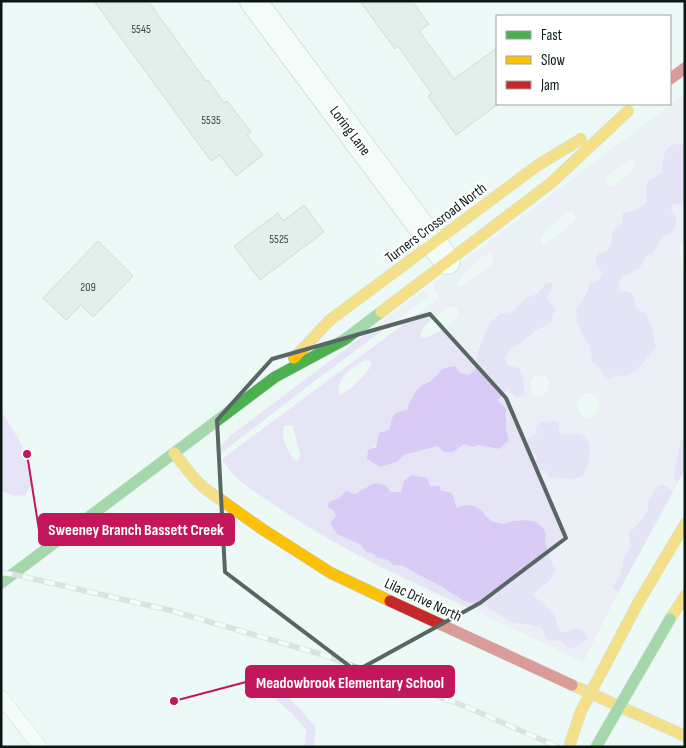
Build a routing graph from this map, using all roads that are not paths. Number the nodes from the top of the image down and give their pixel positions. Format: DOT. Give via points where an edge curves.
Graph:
graph roads {
  1 [pos="253,1"];
  2 [pos="685,68"];
  3 [pos="671,79"];
  4 [pos="633,107"];
  5 [pos="440,252"];
  6 [pos="276,377"];
  7 [pos="174,453"];
  8 [pos="685,524"];
  9 [pos="1,583"];
  10 [pos="685,596"];
  11 [pos="1,697"];
  12 [pos="685,736"];
  13 [pos="40,747"];
  14 [pos="569,747"];
  15 [pos="596,747"];
  1 -- 5 [label="street, Loring Lane"];
  2 -- 3 [label="main road"];
  4 -- 5 [label="main road, Turners Crossroad North" via="538,165"];
  4 -- 5 [label="main road, Turners Crossroad North" via="551,183"];
  5 -- 6 [label="main road, Turners Crossroad North" via="344,340"];
  5 -- 6 [label="main road, Turners Crossroad North" via="330,320"];
  6 -- 7 [label="main road, Turners Crossroad North"];
  7 -- 9 [label="main road, Turners Crossroad North"];
  7 -- 12 [label="main road, Lilac Drive North" via="204,488 331,573"];
  8 -- 14 [label="main road, bridge" via="638,603 581,711"];
  10 -- 15 [label="main road, bridge"];
  11 -- 13 [label="lane"];
}
